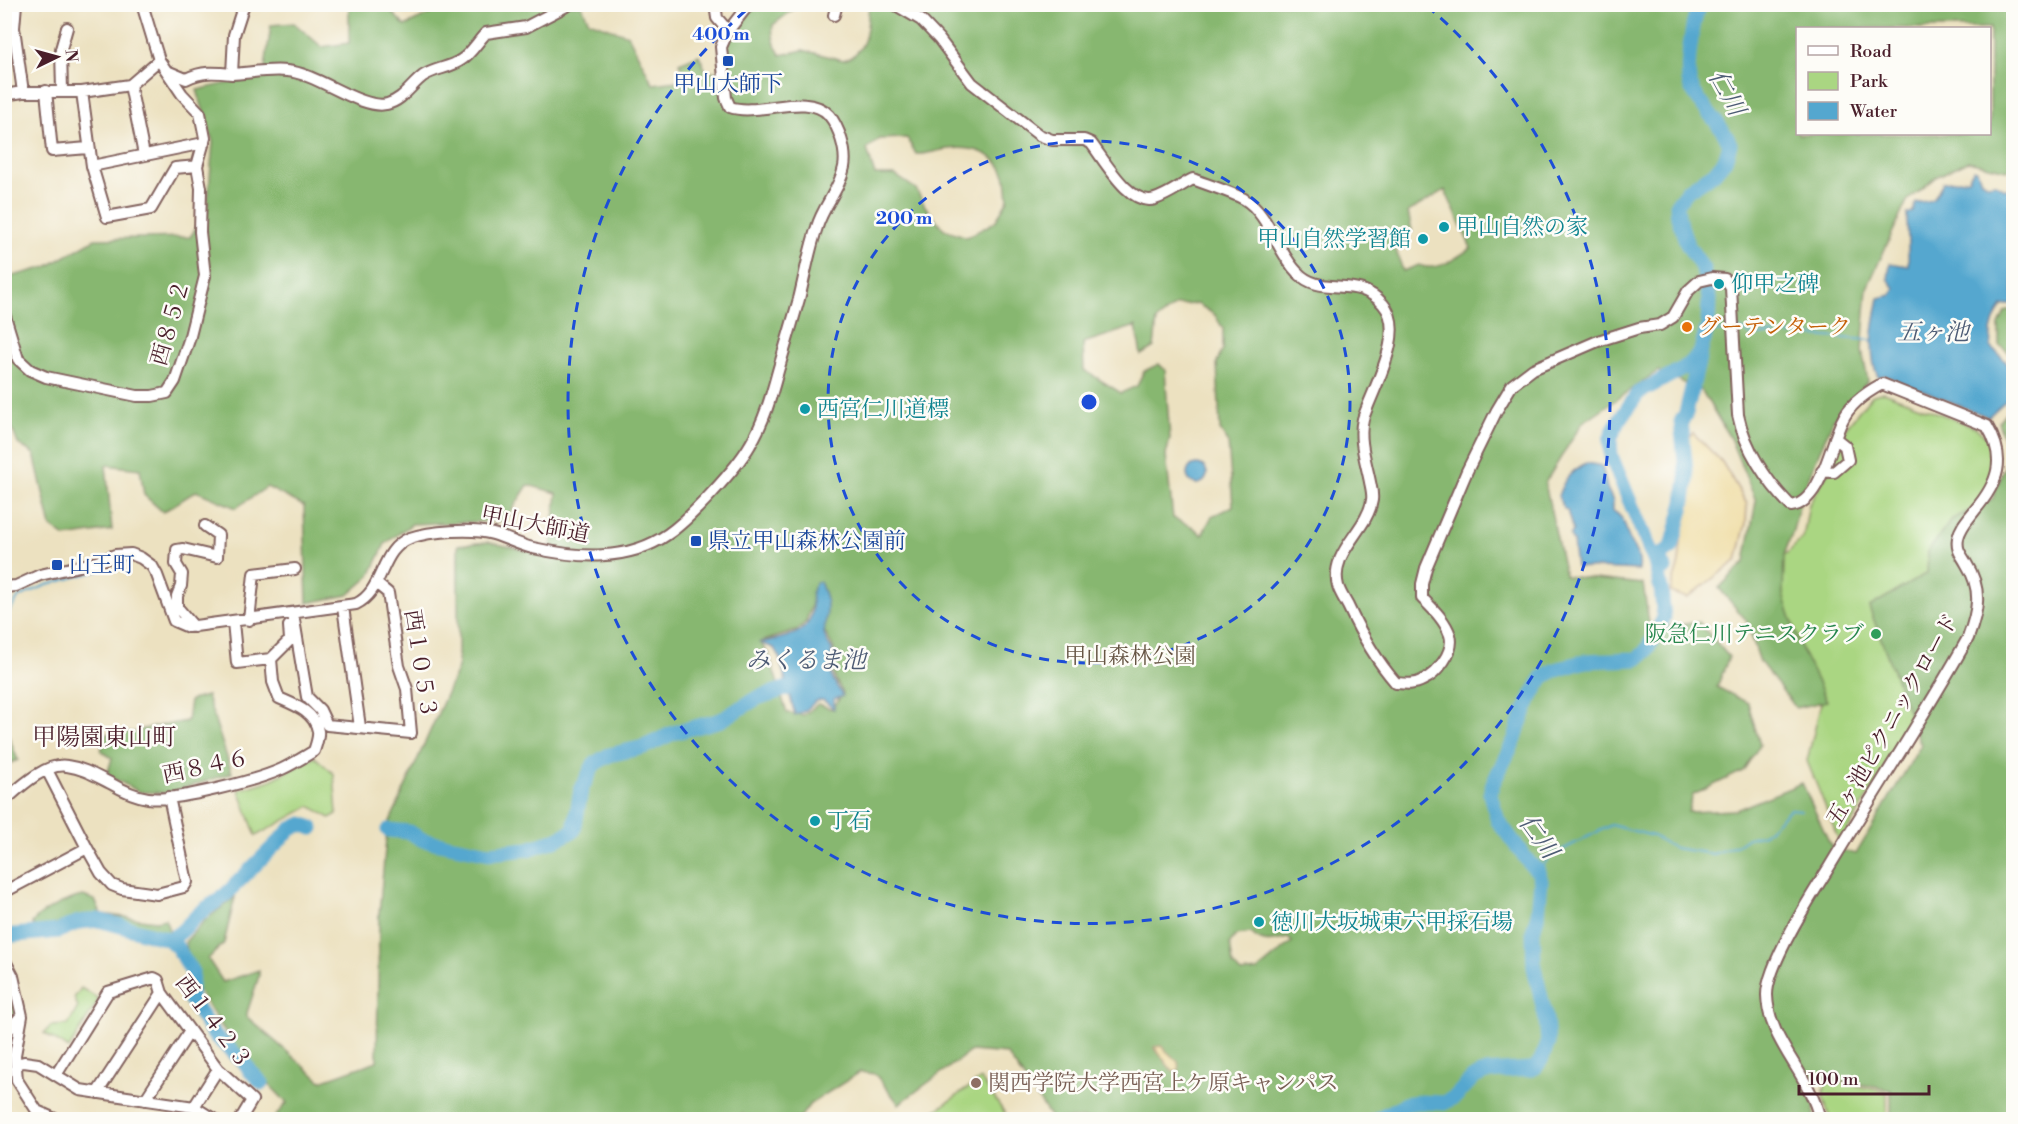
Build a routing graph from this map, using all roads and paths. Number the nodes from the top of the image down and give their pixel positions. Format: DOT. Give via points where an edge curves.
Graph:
graph roads {
  1 [pos="16,4"];
  2 [pos="142,4"];
  3 [pos="244,4"];
  4 [pos="570,4"];
  5 [pos="715,4"];
  6 [pos="749,4"];
  7 [pos="894,4"];
  8 [pos="67,28"];
  9 [pos="728,31"];
  10 [pos="159,60"];
  11 [pos="167,71"];
  12 [pos="232,74"];
  13 [pos="130,85"];
  14 [pos="46,91"];
  15 [pos="62,91"];
  16 [pos="23,92"];
  17 [pos="82,92"];
  18 [pos="4,95"];
  19 [pos="204,143"];
  20 [pos="88,148"];
  21 [pos="144,155"];
  22 [pos="92,166"];
  23 [pos="197,166"];
  24 [pos="4,313"];
  25 [pos="1835,438"];
  26 [pos="1822,471"];
  27 [pos="205,526"];
  28 [pos="295,569"];
  29 [pos="377,584"];
  30 [pos="4,587"];
  31 [pos="343,607"];
  32 [pos="289,615"];
  33 [pos="249,620"];
  34 [pos="233,622"];
  35 [pos="194,627"];
  36 [pos="272,659"];
  37 [pos="360,727"];
  38 [pos="47,770"];
  39 [pos="169,797"];
  40 [pos="4,801"];
  41 [pos="87,848"];
  42 [pos="4,892"];
  43 [pos="4,959"];
  44 [pos="162,993"];
  45 [pos="22,1016"];
  46 [pos="190,1031"];
  47 [pos="4,1035"];
  48 [pos="16,1064"];
  49 [pos="218,1068"];
  50 [pos="56,1075"];
  51 [pos="97,1093"];
  52 [pos="146,1100"];
  53 [pos="194,1107"];
  54 [pos="35,1115"];
  55 [pos="57,1119"];
  56 [pos="215,1119"];
  57 [pos="240,1119"];
  58 [pos="1820,1119"];
  1 -- 16 [label="street" via="14,28"];
  2 -- 10 [label="street, 西８５２"];
  3 -- 12 [label="street" via="234,35"];
  4 -- 12 [label="street" via="526,27 486,33 464,59 423,76 389,104 367,102 287,70"];
  5 -- 9 [label="street" via="717,18"];
  6 -- 9 [label="street, 甲山大師道"];
  7 -- 26 [label="street, 五ヶ池ピクニックロード" via="921,20 972,83 1039,135 1091,143 1130,194 1154,200 1193,179 1245,200 1256,209 1296,272 1309,282 1323,287 1352,286 1383,303 1392,318 1392,332 1361,438 1372,497 1368,514 1341,555 1338,582 1358,628 1396,683 1409,685 1424,680 1436,672 1450,650 1451,637 1443,621 1422,598 1422,584 1467,471 1512,385 1533,369 1598,341 1660,325 1673,317 1688,291 1699,281 1725,279 1731,288 1738,415 1750,449 1791,506 1809,498"];
  8 -- 15 [label="street" via="61,49"];
  9 -- 29 [label="street, 甲山大師道" via="721,47 730,107 741,111 800,104 818,107 836,125 844,152 844,166 817,225 766,413 749,447 669,534 639,549 596,556 531,547 481,532 425,535 396,546 387,557"];
  10 -- 11 [label="street, 西８５２"];
  10 -- 13 [label="street"];
  11 -- 12 [label="street" via="186,79 210,71"];
  11 -- 19 [label="street, 西８５２" via="200,112"];
  13 -- 17 [label="street"];
  13 -- 21 [label="street"];
  14 -- 15 [label="street"];
  14 -- 16 [label="street"];
  14 -- 20 [label="street" via="52,152"];
  15 -- 17 [label="street"];
  16 -- 18 [label="street"];
  17 -- 20 [label="street"];
  19 -- 21 [label="street"];
  19 -- 23 [label="street, 西８５２"];
  20 -- 22 [label="street"];
  21 -- 22 [label="street"];
  22 -- 23 [label="street" via="108,217 151,209 175,168"];
  23 -- 24 [label="street, 西８５２" via="205,276 189,340 167,393 137,396 30,370 18,359"];
  25 -- 26 [label="street, 五ヶ池ピクニックロード"];
  25 -- 26 [label="street" via="1845,446 1848,460 1834,472"];
  25 -- 58 [label="street, 五ヶ池ピクニックロード" via="1842,420 1869,391 1882,384 1987,426 1996,446 1998,466 1985,498 1958,537 1959,554 1978,597 1968,639 1804,909 1770,977 1770,1019 1813,1094"];
  27 -- 35 [label="street" via="218,535 217,557 183,549 177,550 176,557 182,574 177,607"];
  28 -- 33 [label="street" via="254,574"];
  29 -- 31 [label="street, 甲山大師道" via="362,601"];
  29 -- 37 [label="street, 西１０５３" via="388,593 399,666 407,689 411,733"];
  30 -- 35 [label="street" via="131,554 152,566 174,621"];
  31 -- 32 [label="street, 甲山大師道"];
  31 -- 37 [label="street"];
  32 -- 33 [label="street, 甲山大師道"];
  32 -- 36 [label="street" via="290,640"];
  32 -- 37 [label="street, 西１０５３" via="307,697 320,710 327,725"];
  33 -- 34 [label="street, 甲山大師道"];
  34 -- 35 [label="street, 甲山大師道"];
  34 -- 36 [label="street" via="237,663"];
  36 -- 39 [label="street, 西８４６" via="273,682 279,698 305,710 313,720 318,732 314,751 282,769 247,781"];
  38 -- 39 [label="street, 西８４６" via="64,765 85,771 129,794"];
  38 -- 40 [label="street, 西８４６"];
  38 -- 41 [label="street"];
  39 -- 41 [label="street" via="187,882 184,887 157,894 112,885"];
  41 -- 42 [label="street"];
  43 -- 45 [label="street" via="13,976"];
  44 -- 46 [label="street, 西１４２３"];
  44 -- 50 [label="street, 西１４２３" via="154,978 108,992"];
  44 -- 51 [label="street"];
  45 -- 47 [label="street"];
  45 -- 48 [label="street"];
  46 -- 49 [label="street, 西１４２３"];
  46 -- 52 [label="street"];
  48 -- 50 [label="street" via="38,1064"];
  48 -- 54 [label="street" via="17,1080"];
  49 -- 53 [label="street"];
  49 -- 57 [label="street, 西１４２３" via="252,1100"];
  50 -- 51 [label="street" via="80,1090"];
  51 -- 52 [label="street"];
  52 -- 53 [label="street"];
  53 -- 56 [label="street"];
  54 -- 55 [label="street"];
}
